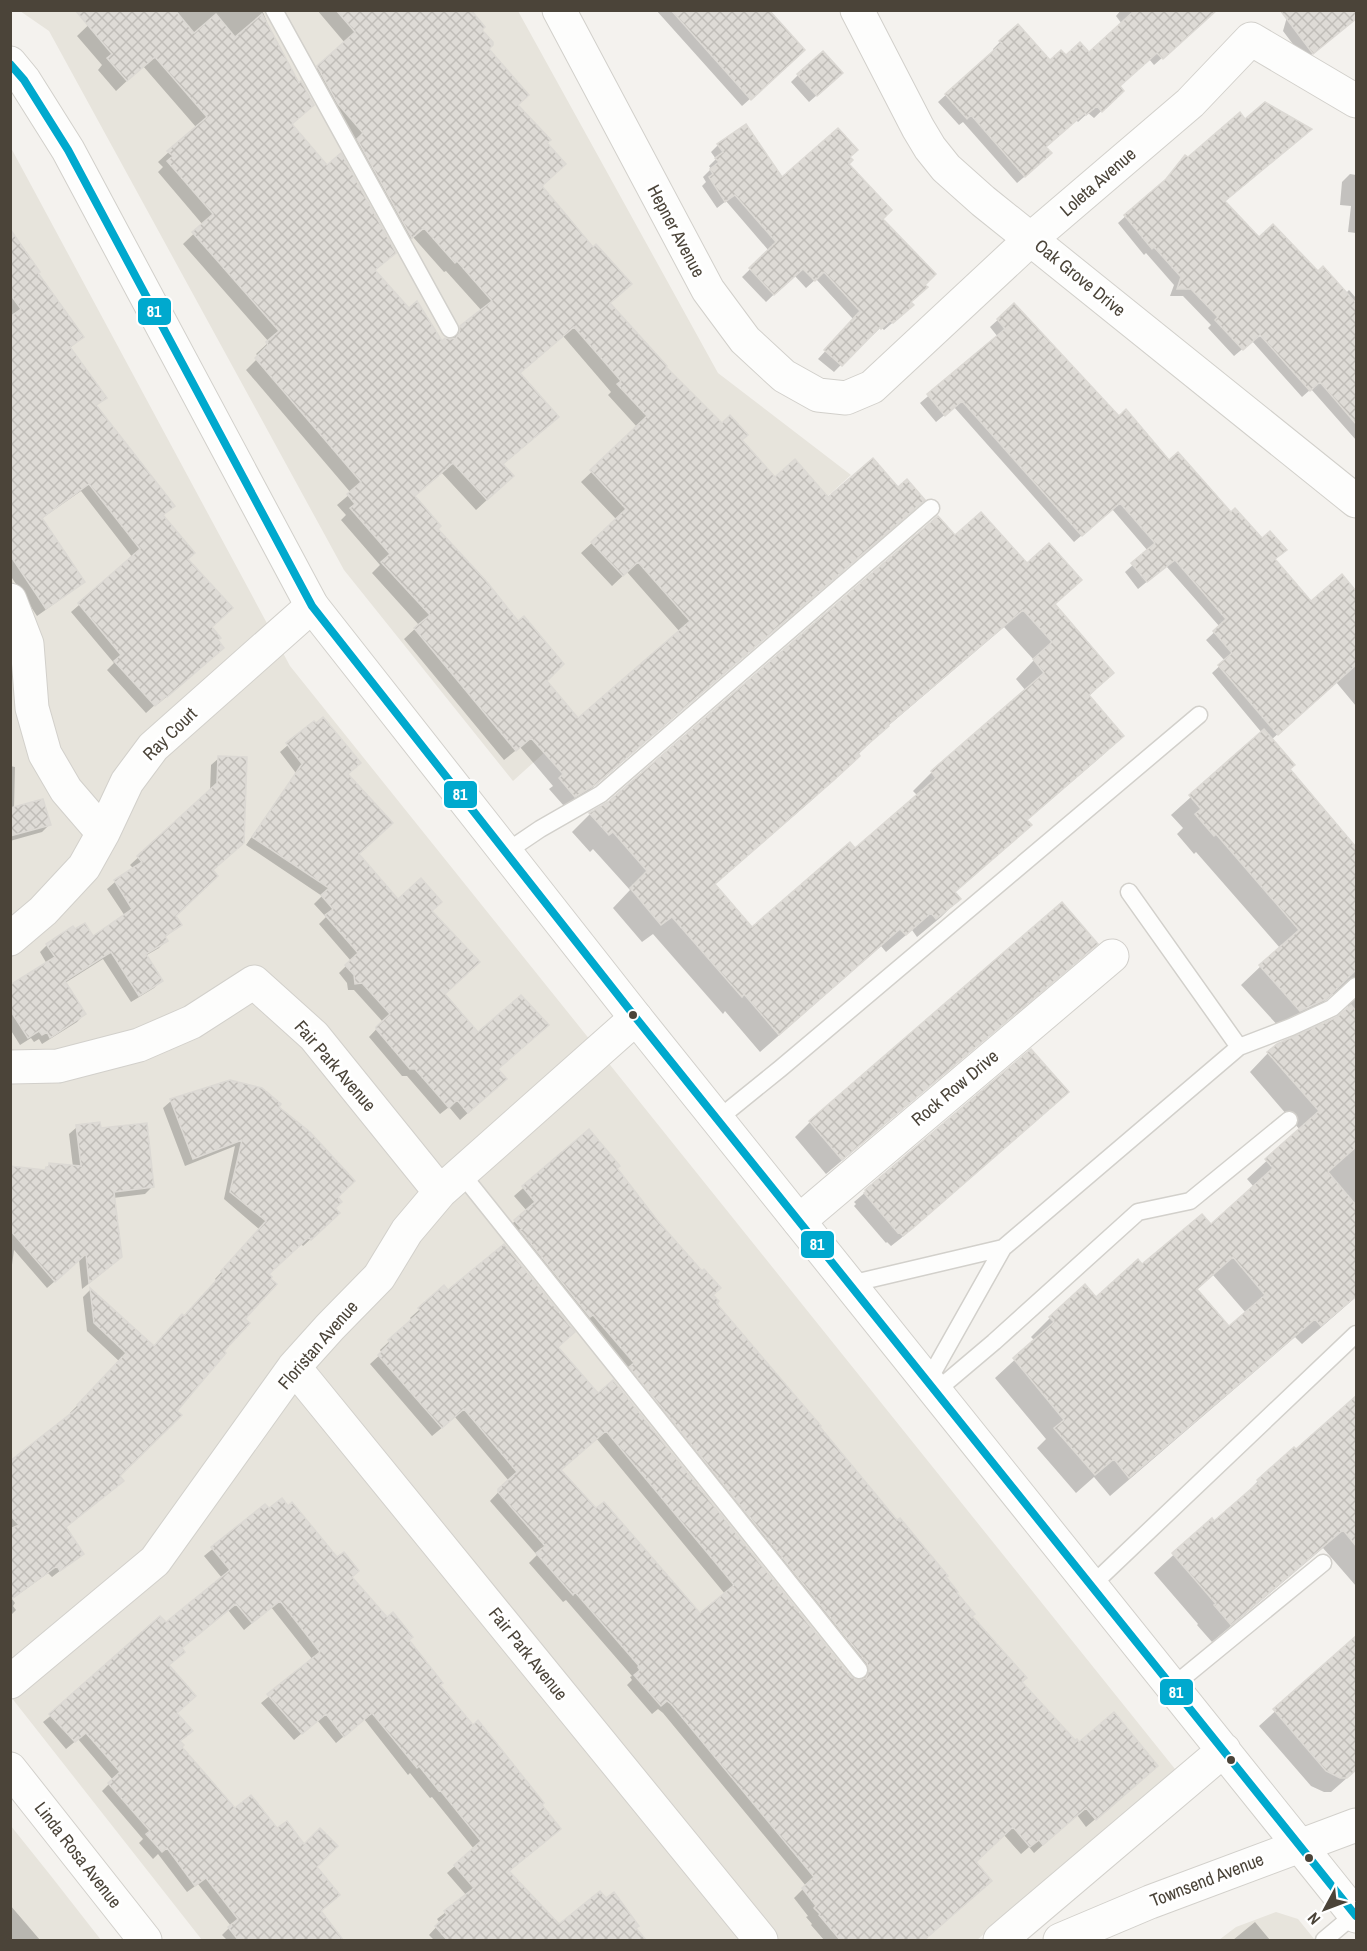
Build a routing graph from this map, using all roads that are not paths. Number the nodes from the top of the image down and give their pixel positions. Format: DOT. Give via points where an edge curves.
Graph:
graph roads {
  1 [pos="274,10"];
  2 [pos="559,10"];
  3 [pos="857,10"];
  4 [pos="1254,25"];
  5 [pos="10,63"];
  6 [pos="1356,101"];
  7 [pos="1032,238"];
  8 [pos="450,329"];
  9 [pos="846,399"];
  10 [pos="1356,501"];
  11 [pos="931,508"];
  12 [pos="10,600"];
  13 [pos="312,606"];
  14 [pos="1199,715"];
  15 [pos="103,833"];
  16 [pos="506,852"];
  17 [pos="1129,892"];
  18 [pos="10,939"];
  19 [pos="1112,956"];
  20 [pos="1356,986"];
  21 [pos="636,1018"];
  22 [pos="1239,1047"];
  23 [pos="10,1067"];
  24 [pos="718,1119"];
  25 [pos="1289,1120"];
  26 [pos="451,1182"];
  27 [pos="799,1221"];
  28 [pos="1003,1248"];
  29 [pos="850,1284"];
  30 [pos="1356,1334"];
  31 [pos="294,1367"];
  32 [pos="932,1386"];
  33 [pos="1323,1563"];
  34 [pos="1092,1585"];
  35 [pos="859,1670"];
  36 [pos="10,1682"];
  37 [pos="1173,1686"];
  38 [pos="1224,1750"];
  39 [pos="10,1769"];
  40 [pos="1356,1824"];
  41 [pos="1300,1845"];
  42 [pos="1356,1915"];
  43 [pos="145,1941"];
  44 [pos="760,1941"];
  45 [pos="1000,1941"];
  46 [pos="1059,1941"];
  47 [pos="1324,1941"];
  1 -- 8 [label="lane"];
  2 -- 9 [label="street, Hepner Avenue" via="708,291 745,340 784,376 818,395"];
  3 -- 7 [label="street, Oak Grove Drive" via="930,148 966,187"];
  4 -- 6 [label="street, Loleta Avenue"];
  4 -- 7 [label="street, Loleta Avenue" via="1190,103"];
  5 -- 13 [label="street" via="68,150"];
  7 -- 9 [label="street, Loleta Avenue" via="872,387"];
  7 -- 10 [label="street, Oak Grove Drive"];
  11 -- 16 [label="lane" via="601,794"];
  12 -- 15 [label="street" via="27,644 32,708 45,754 66,790"];
  13 -- 15 [label="street, Ray Court" via="153,747 127,782"];
  13 -- 16 [label="street"];
  14 -- 24 [label="lane"];
  15 -- 18 [label="street, Ray Court" via="84,867"];
  16 -- 21 [label="street"];
  17 -- 22 [label="lane"];
  19 -- 27 [label="street, Rock Row Drive"];
  20 -- 22 [label="lane" via="1332,1008"];
  21 -- 24 [label="street"];
  21 -- 26 [label="street, Floristan Avenue"];
  22 -- 28 [label="lane"];
  23 -- 26 [label="street, Fair Park Avenue" via="58,1066 139,1045 192,1022 254,982 314,1036"];
  24 -- 27 [label="street"];
  25 -- 32 [label="lane" via="1190,1201 1138,1212 994,1342"];
  26 -- 31 [label="street, Floristan Avenue" via="407,1231 379,1277"];
  26 -- 35 [label="lane"];
  27 -- 29 [label="street"];
  28 -- 29 [label="lane"];
  28 -- 32 [label="lane"];
  29 -- 32 [label="street"];
  30 -- 34 [label="lane"];
  31 -- 36 [label="street, Floristan Avenue" via="155,1562"];
  31 -- 44 [label="street, Fair Park Avenue"];
  32 -- 34 [label="street"];
  33 -- 37 [label="lane"];
  34 -- 37 [label="street"];
  37 -- 38 [label="street"];
  38 -- 41 [label="street"];
  38 -- 45 [label="street"];
  39 -- 43 [label="street, Linda Rosa Avenue"];
  40 -- 41 [label="street, Townsend Avenue"];
  41 -- 42 [label="street"];
  41 -- 46 [label="street, Townsend Avenue"];
  42 -- 47 [label="lane"];
}
